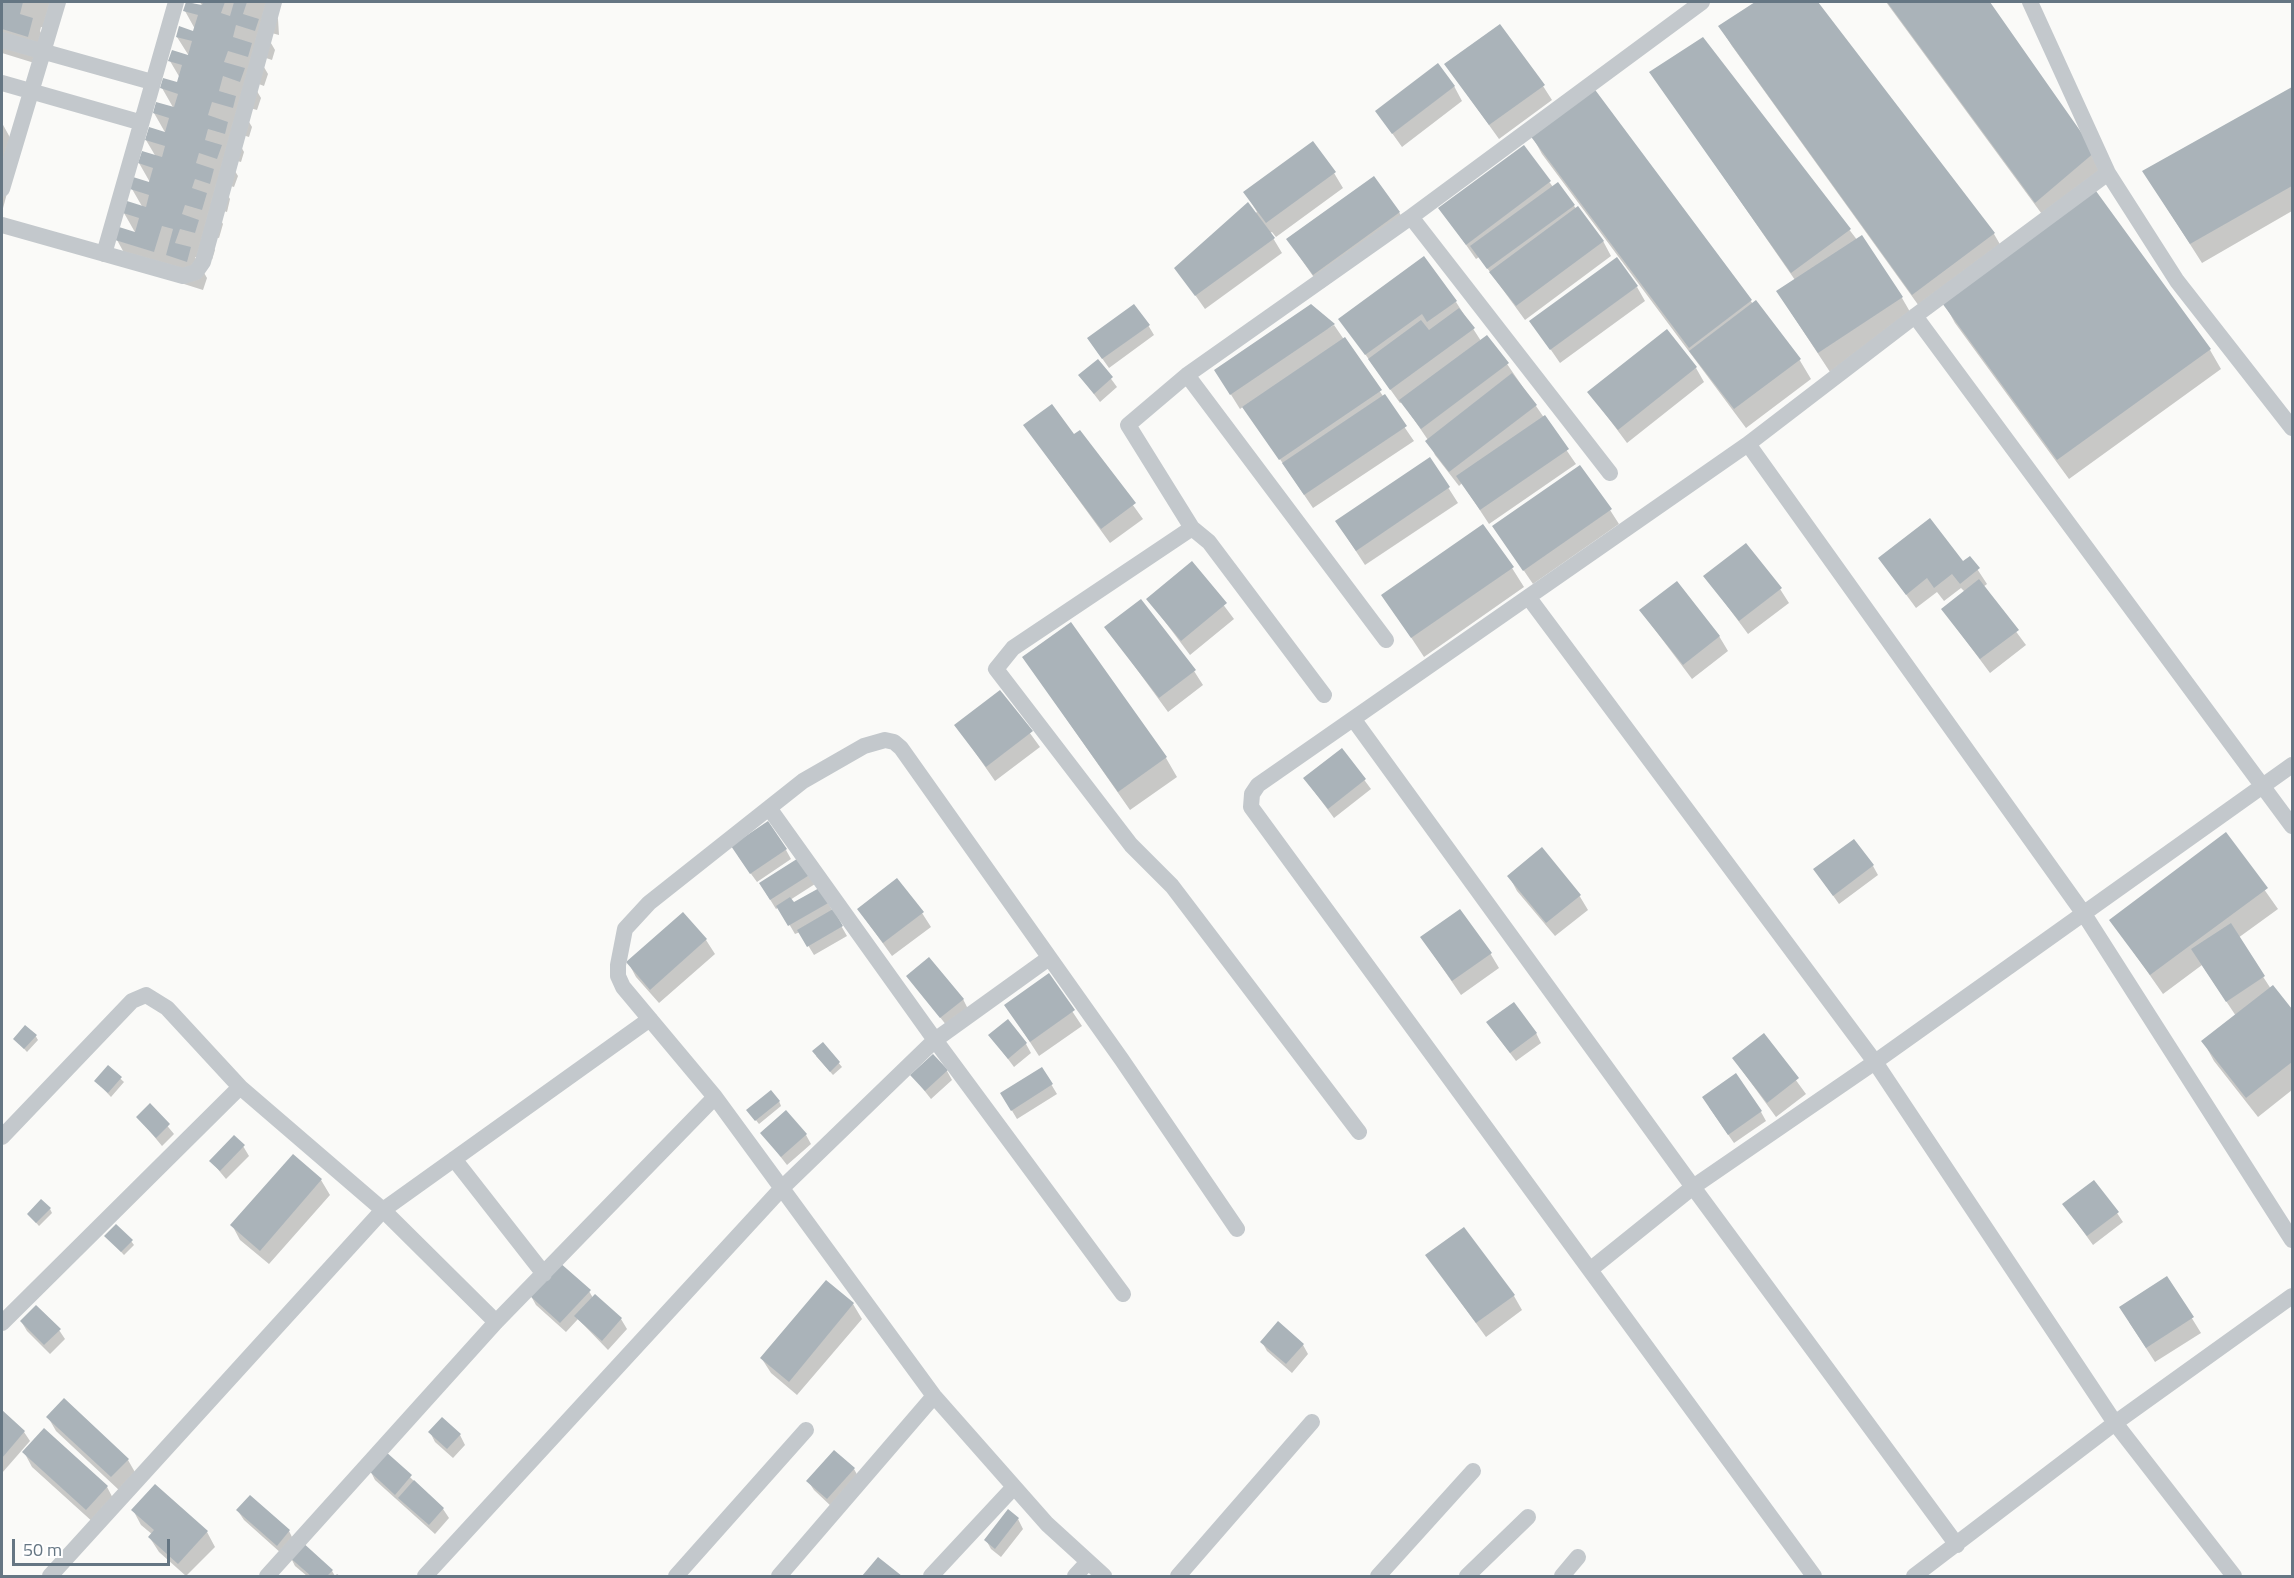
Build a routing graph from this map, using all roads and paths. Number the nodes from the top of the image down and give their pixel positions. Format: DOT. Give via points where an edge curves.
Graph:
graph roads {
  1 [pos="58,2"];
  2 [pos="176,2"];
  3 [pos="274,2"];
  4 [pos="1702,2"];
  5 [pos="2030,2"];
  6 [pos="2,40"];
  7 [pos="44,52"];
  8 [pos="152,82"];
  9 [pos="2,83"];
  10 [pos="31,91"];
  11 [pos="140,122"];
  12 [pos="2108,173"];
  13 [pos="2,189"];
  14 [pos="1411,217"];
  15 [pos="2,225"];
  16 [pos="104,254"];
  17 [pos="1915,316"];
  18 [pos="1188,375"];
  19 [pos="2292,428"];
  20 [pos="1748,444"];
  21 [pos="1610,473"];
  22 [pos="1192,528"];
  23 [pos="1529,597"];
  24 [pos="1386,640"];
  25 [pos="1324,695"];
  26 [pos="1354,720"];
  27 [pos="2292,765"];
  28 [pos="2262,786"];
  29 [pos="769,808"];
  30 [pos="2292,826"];
  31 [pos="2084,914"];
  32 [pos="1049,958"];
  33 [pos="650,1019"];
  34 [pos="935,1040"];
  35 [pos="1875,1062"];
  36 [pos="240,1087"];
  37 [pos="715,1097"];
  38 [pos="1359,1132"];
  39 [pos="2,1137"];
  40 [pos="454,1159"];
  41 [pos="1693,1187"];
  42 [pos="782,1188"];
  43 [pos="383,1210"];
  44 [pos="1237,1229"];
  45 [pos="2292,1240"];
  46 [pos="1591,1269"];
  47 [pos="543,1274"];
  48 [pos="1123,1294"];
  49 [pos="2292,1296"];
  50 [pos="496,1322"];
  51 [pos="2,1323"];
  52 [pos="934,1396"];
  53 [pos="1312,1422"];
  54 [pos="2115,1423"];
  55 [pos="806,1430"];
  56 [pos="1473,1471"];
  57 [pos="1013,1488"];
  58 [pos="1528,1517"];
  59 [pos="1957,1545"];
  60 [pos="1578,1557"];
  61 [pos="1088,1562"];
  62 [pos="50,1576"];
  63 [pos="267,1576"];
  64 [pos="425,1576"];
  65 [pos="676,1576"];
  66 [pos="779,1576"];
  67 [pos="931,1576"];
  68 [pos="1075,1576"];
  69 [pos="1104,1576"];
  70 [pos="1178,1576"];
  71 [pos="1378,1576"];
  72 [pos="1467,1576"];
  73 [pos="1562,1576"];
  74 [pos="1814,1576"];
  75 [pos="1914,1576"];
  76 [pos="2234,1576"];
  1 -- 7 [label="street"];
  2 -- 8 [label="street"];
  3 -- 16 [label="street" via="203,262 196,272 183,276"];
  4 -- 14 [label="street"];
  5 -- 12 [label="street"];
  6 -- 7 [label="street"];
  7 -- 8 [label="street"];
  7 -- 10 [label="street"];
  8 -- 11 [label="street"];
  9 -- 10 [label="street"];
  10 -- 11 [label="street"];
  10 -- 13 [label="street"];
  11 -- 16 [label="street"];
  12 -- 17 [label="street"];
  12 -- 19 [label="street" via="2177,281"];
  14 -- 18 [label="street"];
  14 -- 21 [label="street"];
  15 -- 16 [label="street"];
  17 -- 20 [label="street"];
  17 -- 28 [label="street"];
  18 -- 22 [label="street" via="1128,425"];
  18 -- 24 [label="street"];
  20 -- 23 [label="street"];
  20 -- 31 [label="street"];
  22 -- 25 [label="street" via="1209,542"];
  22 -- 38 [label="street" via="1013,648 996,669 1131,845 1172,886"];
  23 -- 26 [label="street"];
  23 -- 35 [label="street"];
  26 -- 41 [label="street"];
  26 -- 46 [label="street" via="1258,785 1251,807"];
  27 -- 28 [label="street"];
  28 -- 30 [label="street"];
  28 -- 31 [label="street"];
  29 -- 32 [label="street" via="803,781 864,746 885,740 894,742 902,748"];
  29 -- 33 [label="street" via="649,903 626,929 618,976"];
  29 -- 34 [label="street"];
  31 -- 35 [label="street"];
  31 -- 45 [label="street"];
  32 -- 34 [label="street"];
  32 -- 44 [label="street"];
  33 -- 37 [label="street"];
  33 -- 40 [label="street"];
  34 -- 42 [label="street"];
  34 -- 48 [label="street"];
  35 -- 41 [label="street"];
  35 -- 54 [label="street"];
  36 -- 39 [label="street" via="167,1008 146,995 132,1001"];
  36 -- 43 [label="street"];
  36 -- 51 [label="street"];
  37 -- 42 [label="street"];
  37 -- 47 [label="street"];
  40 -- 43 [label="street"];
  40 -- 47 [label="street"];
  41 -- 46 [label="street"];
  41 -- 59 [label="street"];
  42 -- 52 [label="street"];
  42 -- 64 [label="street"];
  43 -- 50 [label="street"];
  43 -- 62 [label="street"];
  46 -- 74 [label="street"];
  47 -- 50 [label="street"];
  49 -- 54 [label="street"];
  50 -- 63 [label="street"];
  52 -- 57 [label="street"];
  52 -- 66 [label="street"];
  53 -- 70 [label="street"];
  54 -- 59 [label="street"];
  54 -- 76 [label="street"];
  55 -- 65 [label="street"];
  56 -- 71 [label="street"];
  57 -- 61 [label="street"];
  57 -- 67 [label="street"];
  58 -- 72 [label="street"];
  59 -- 75 [label="street"];
  60 -- 73 [label="street"];
  61 -- 68 [label="street"];
  61 -- 69 [label="street"];
}
